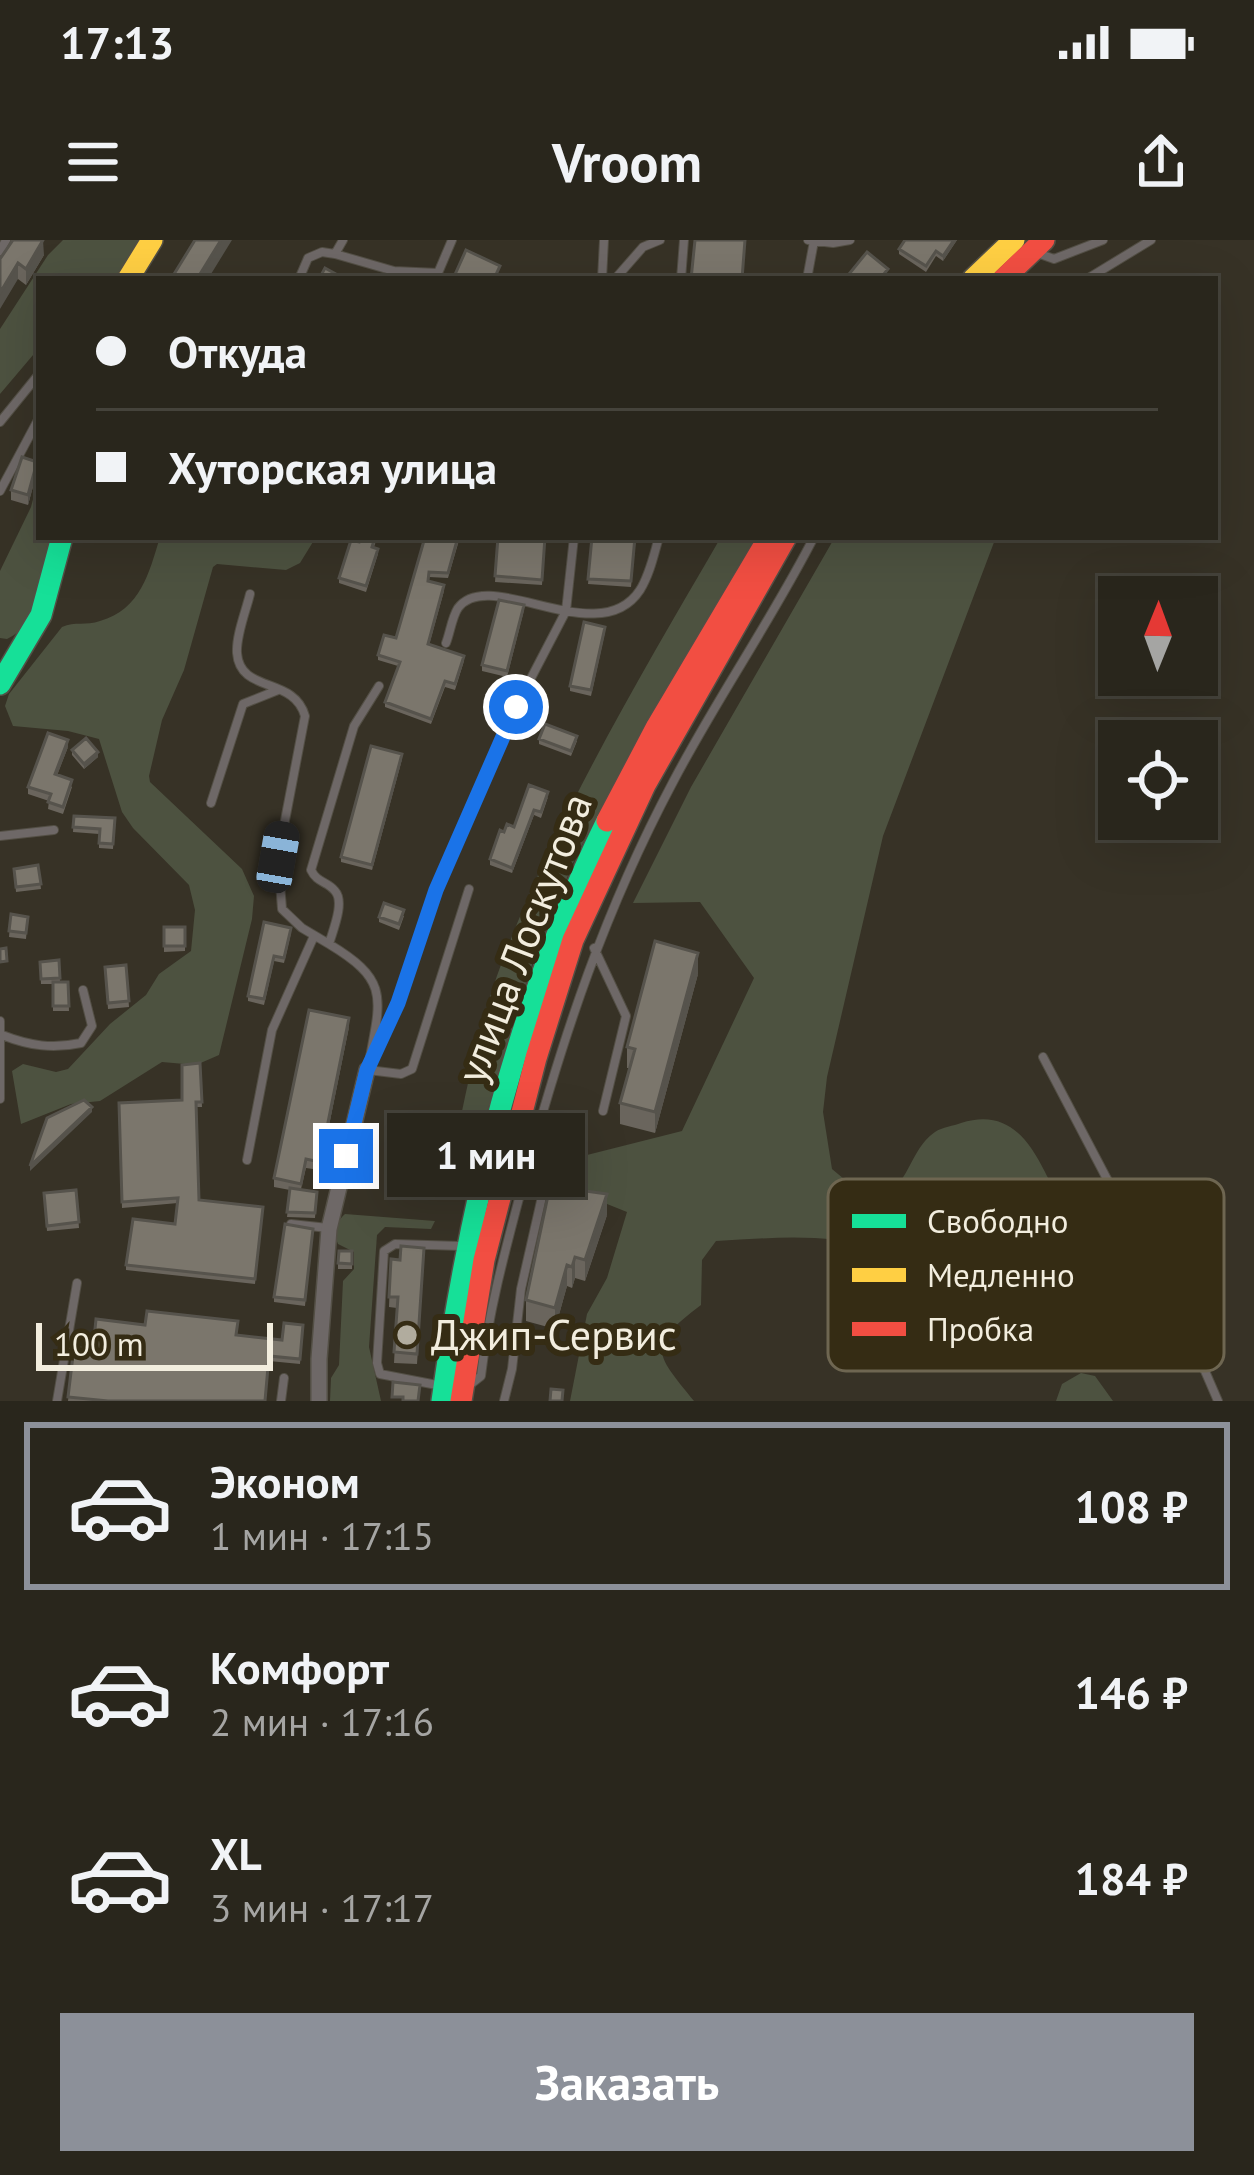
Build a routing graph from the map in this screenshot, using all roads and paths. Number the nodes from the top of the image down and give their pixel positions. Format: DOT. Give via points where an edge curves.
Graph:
graph roads {
  1 [pos="6,240"];
  2 [pos="152,240"];
  3 [pos="343,240"];
  4 [pos="452,240"];
  5 [pos="604,240"];
  6 [pos="660,240"];
  7 [pos="684,240"];
  8 [pos="850,240"];
  9 [pos="1103,240"];
  10 [pos="1150,240"];
  11 [pos="812,241"];
  12 [pos="646,243"];
  13 [pos="1031,243"];
  14 [pos="0,251"];
  15 [pos="335,254"];
  16 [pos="130,276"];
  17 [pos="300,276"];
  18 [pos="437,276"];
  19 [pos="602,276"];
  20 [pos="618,276"];
  21 [pos="681,276"];
  22 [pos="807,276"];
  23 [pos="978,276"];
  24 [pos="1005,276"];
  25 [pos="1092,276"];
  26 [pos="36,378"];
  27 [pos="0,422"];
  28 [pos="36,424"];
  29 [pos="0,491"];
  30 [pos="61,540"];
  31 [pos="574,540"];
  32 [pos="658,540"];
  33 [pos="767,540"];
  34 [pos="784,540"];
  35 [pos="812,540"];
  36 [pos="250,594"];
  37 [pos="566,611"];
  38 [pos="446,644"];
  39 [pos="0,684"];
  40 [pos="379,686"];
  41 [pos="280,690"];
  42 [pos="212,803"];
  43 [pos="54,830"];
  44 [pos="0,836"];
  45 [pos="469,889"];
  46 [pos="314,936"];
  47 [pos="329,944"];
  48 [pos="594,948"];
  49 [pos="82,990"];
  50 [pos="0,1021"];
  51 [pos="2,1035"];
  52 [pos="1042,1057"];
  53 [pos="367,1070"];
  54 [pos="1,1100"];
  55 [pos="603,1111"];
  56 [pos="247,1160"];
  57 [pos="1106,1179"];
  58 [pos="541,1202"];
  59 [pos="291,1224"];
  60 [pos="329,1228"];
  61 [pos="466,1246"];
  62 [pos="77,1282"];
  63 [pos="1205,1371"];
  64 [pos="284,1378"];
  65 [pos="452,1394"];
  66 [pos="57,1401"];
  67 [pos="281,1401"];
  68 [pos="319,1401"];
  69 [pos="504,1401"];
  70 [pos="1218,1401"];
  1 -- 14 [label="lane"];
  2 -- 16 [label="main road"];
  3 -- 15 [label="lane"];
  4 -- 18 [label="lane"];
  5 -- 19 [label="lane"];
  6 -- 12 [label="lane"];
  7 -- 21 [label="lane"];
  8 -- 11 [label="lane"];
  9 -- 13 [label="lane" via="1054,259"];
  10 -- 25 [label="lane"];
  11 -- 22 [label="lane"];
  12 -- 20 [label="lane"];
  13 -- 23 [label="main road"];
  13 -- 24 [label="main road"];
  15 -- 17 [label="lane" via="308,257"];
  15 -- 18 [label="lane"];
  26 -- 27 [label="lane"];
  28 -- 29 [label="lane"];
  30 -- 39 [label="main road" via="45,612"];
  31 -- 37 [label="lane"];
  32 -- 37 [label="lane" via="640,591 623,608"];
  33 -- 61 [label="main road, улица Лоскутова" via="621,792 578,886 527,1017"];
  34 -- 65 [label="main road, улица Лоскутова" via="655,767 574,938 537,1053"];
  35 -- 48 [label="lane" via="675,778"];
  36 -- 41 [label="lane" via="237,653 257,683"];
  37 -- 38 [label="lane" via="489,595 469,599"];
  37 -- 53 [label="lane" via="448,861"];
  40 -- 47 [label="lane" via="354,726 310,870 339,902"];
  41 -- 42 [label="lane" via="243,704"];
  41 -- 46 [label="lane" via="301,701 305,716 278,857 279,892 289,918"];
  43 -- 44 [label="lane"];
  45 -- 53 [label="lane" via="412,1069"];
  46 -- 47 [label="lane"];
  46 -- 56 [label="lane" via="272,1030"];
  47 -- 53 [label="lane" via="375,981 381,1001"];
  48 -- 55 [label="lane" via="626,1016"];
  48 -- 65 [label="lane" via="513,1220 481,1376"];
  49 -- 51 [label="lane" via="92,1026 82,1043 57,1048"];
  50 -- 51 [label="lane"];
  51 -- 54 [label="lane"];
  52 -- 57 [label="lane"];
  53 -- 60 [label="street"];
  58 -- 69 [label="lane"];
  59 -- 60 [label="lane"];
  60 -- 68 [label="street"];
  61 -- 65 [label="main road, улица Лоскутова"];
  61 -- 65 [label="lane" via="394,1244 384,1251 380,1374"];
  62 -- 66 [label="lane"];
  63 -- 70 [label="lane"];
  64 -- 67 [label="lane"];
}
